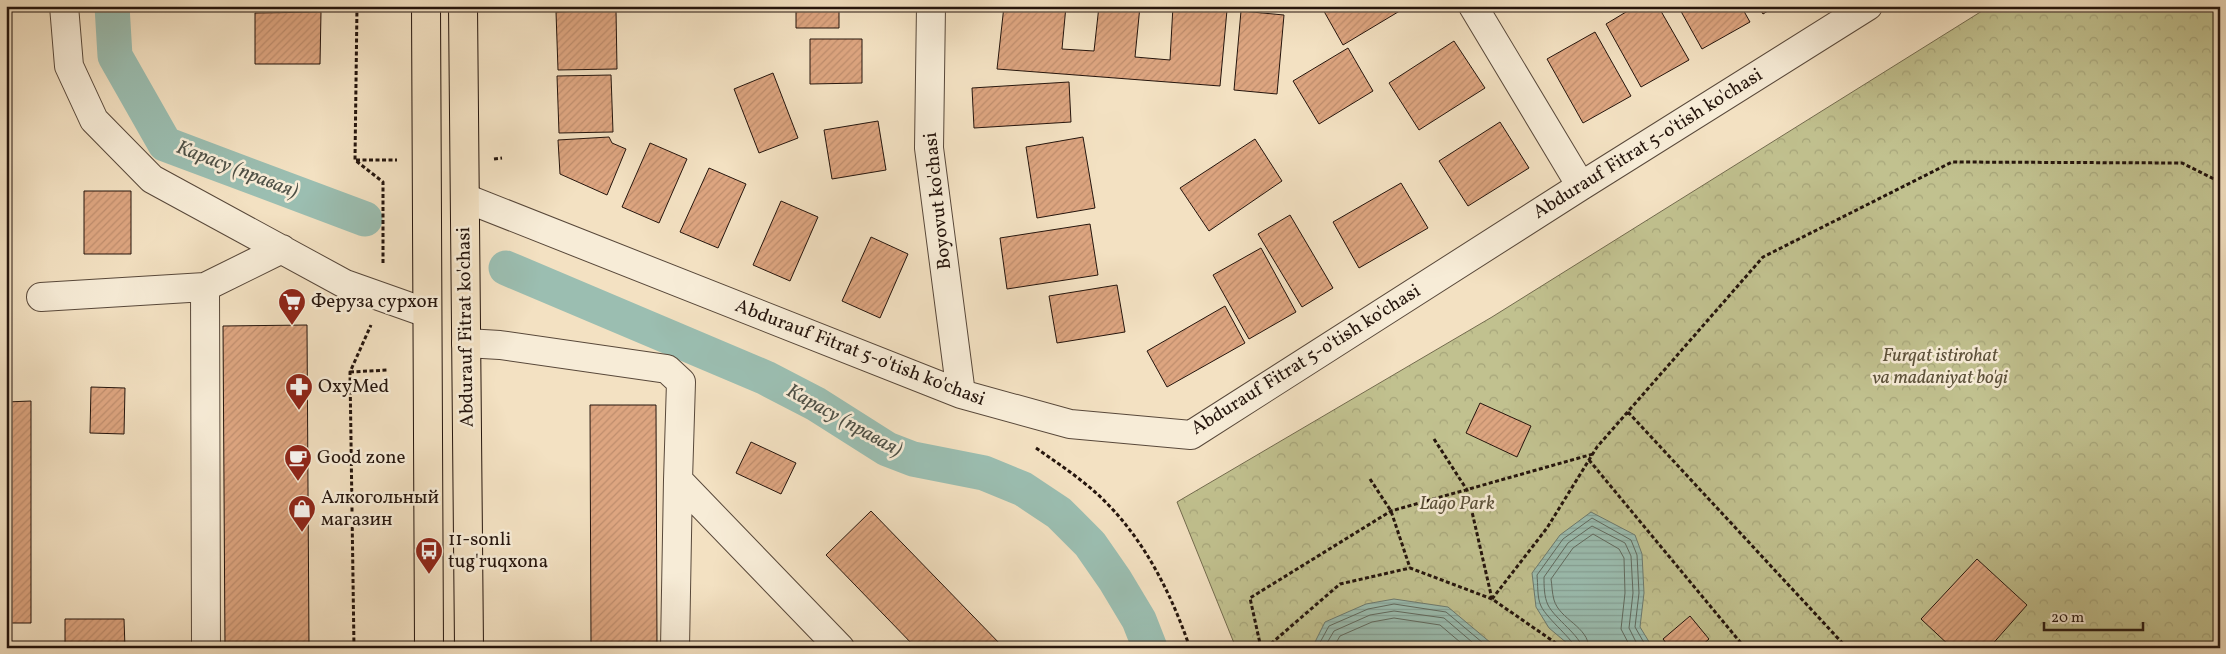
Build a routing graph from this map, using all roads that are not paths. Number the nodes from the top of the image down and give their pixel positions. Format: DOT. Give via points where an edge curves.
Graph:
graph roads {
  1 [pos="64,6"];
  2 [pos="426,6"];
  3 [pos="463,6"];
  4 [pos="931,6"];
  5 [pos="1473,6"];
  6 [pos="1868,6"];
  7 [pos="1581,186"];
  8 [pos="465,207"];
  9 [pos="282,249"];
  10 [pos="205,287"];
  11 [pos="41,297"];
  12 [pos="427,313"];
  13 [pos="466,343"];
  14 [pos="961,394"];
  15 [pos="678,480"];
  16 [pos="206,648"];
  17 [pos="429,648"];
  18 [pos="468,648"];
  19 [pos="676,648"];
  20 [pos="840,648"];
  1 -- 9 [label="street" via="69,66 94,120 152,179"];
  2 -- 12 [label="main road, Abdurauf Fitrat ko'chasi"];
  3 -- 8 [label="main road, Abdurauf Fitrat ko'chasi"];
  4 -- 14 [label="street, Boyovut ko'chasi" via="929,148"];
  5 -- 7 [label="street"];
  6 -- 7 [label="street, Abdurauf Fitrat 5-o'tish ko'chasi"];
  7 -- 14 [label="street, Abdurauf Fitrat 5-o'tish ko'chasi" via="1191,435 1070,424"];
  8 -- 13 [label="main road, Abdurauf Fitrat ko'chasi"];
  8 -- 14 [label="street, Abdurauf Fitrat 5-o'tish ko'chasi"];
  9 -- 10 [label="street"];
  9 -- 12 [label="street" via="345,284"];
  10 -- 11 [label="street"];
  10 -- 16 [label="street"];
  12 -- 17 [label="main road, Abdurauf Fitrat ko'chasi"];
  13 -- 15 [label="street" via="667,369 681,382"];
  13 -- 18 [label="main road, Abdurauf Fitrat ko'chasi"];
  15 -- 19 [label="street"];
  15 -- 20 [label="street"];
}
